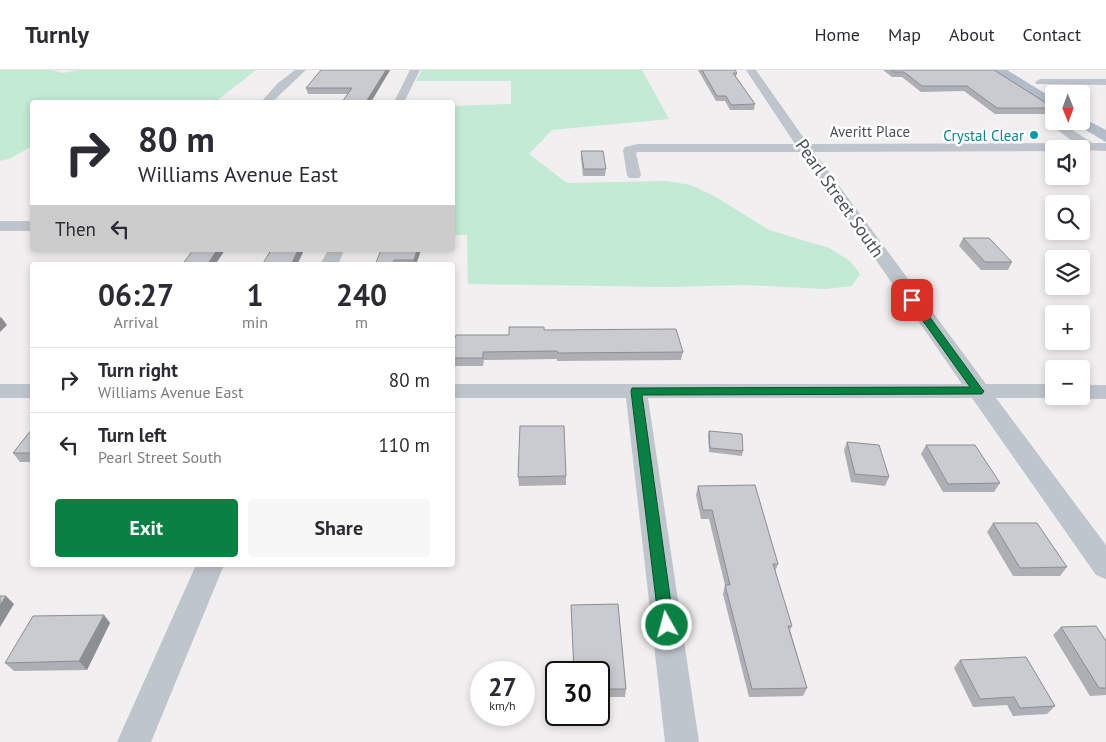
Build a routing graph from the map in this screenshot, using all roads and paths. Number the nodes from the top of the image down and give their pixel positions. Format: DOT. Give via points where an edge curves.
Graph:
graph roads {
  1 [pos="301,70"];
  2 [pos="415,70"];
  3 [pos="751,70"];
  4 [pos="998,70"];
  5 [pos="1019,70"];
  6 [pos="1040,82"];
  7 [pos="1106,82"];
  8 [pos="1045,85"];
  9 [pos="1045,99"];
  10 [pos="268,100"];
  11 [pos="400,100"];
  12 [pos="1090,112"];
  13 [pos="1106,122"];
  14 [pos="1090,127"];
  15 [pos="1064,130"];
  16 [pos="1106,137"];
  17 [pos="1079,140"];
  18 [pos="804,147"];
  19 [pos="1045,147"];
  20 [pos="1090,147"];
  21 [pos="1106,147"];
  22 [pos="634,175"];
  23 [pos="0,226"];
  24 [pos="30,226"];
  25 [pos="0,391"];
  26 [pos="30,391"];
  27 [pos="455,391"];
  28 [pos="636,391"];
  29 [pos="978,391"];
  30 [pos="1045,392"];
  31 [pos="1090,392"];
  32 [pos="1106,392"];
  33 [pos="209,567"];
  34 [pos="1106,567"];
  35 [pos="134,742"];
  36 [pos="682,742"];
  1 -- 10 [label="street"];
  2 -- 11 [label="street"];
  3 -- 18 [label="street, Pearl Street South"];
  4 -- 9 [label="main road"];
  5 -- 6 [label="main road"];
  6 -- 7 [label="street"];
  6 -- 8 [label="main road"];
  12 -- 13 [label="main road"];
  14 -- 16 [label="main road"];
  15 -- 17 [label="street"];
  18 -- 19 [label="street, Averitt Place"];
  18 -- 22 [label="street, Averitt Place" via="638,148 629,153"];
  18 -- 29 [label="street, Pearl Street South"];
  20 -- 21 [label="street, Averitt Place"];
  23 -- 24 [label="street"];
  25 -- 26 [label="street"];
  27 -- 28 [label="street"];
  28 -- 29 [label="street"];
  28 -- 36 [label="street"];
  29 -- 30 [label="street"];
  29 -- 34 [label="street, Pearl Street South"];
  31 -- 32 [label="street"];
  33 -- 35 [label="street"];
}
